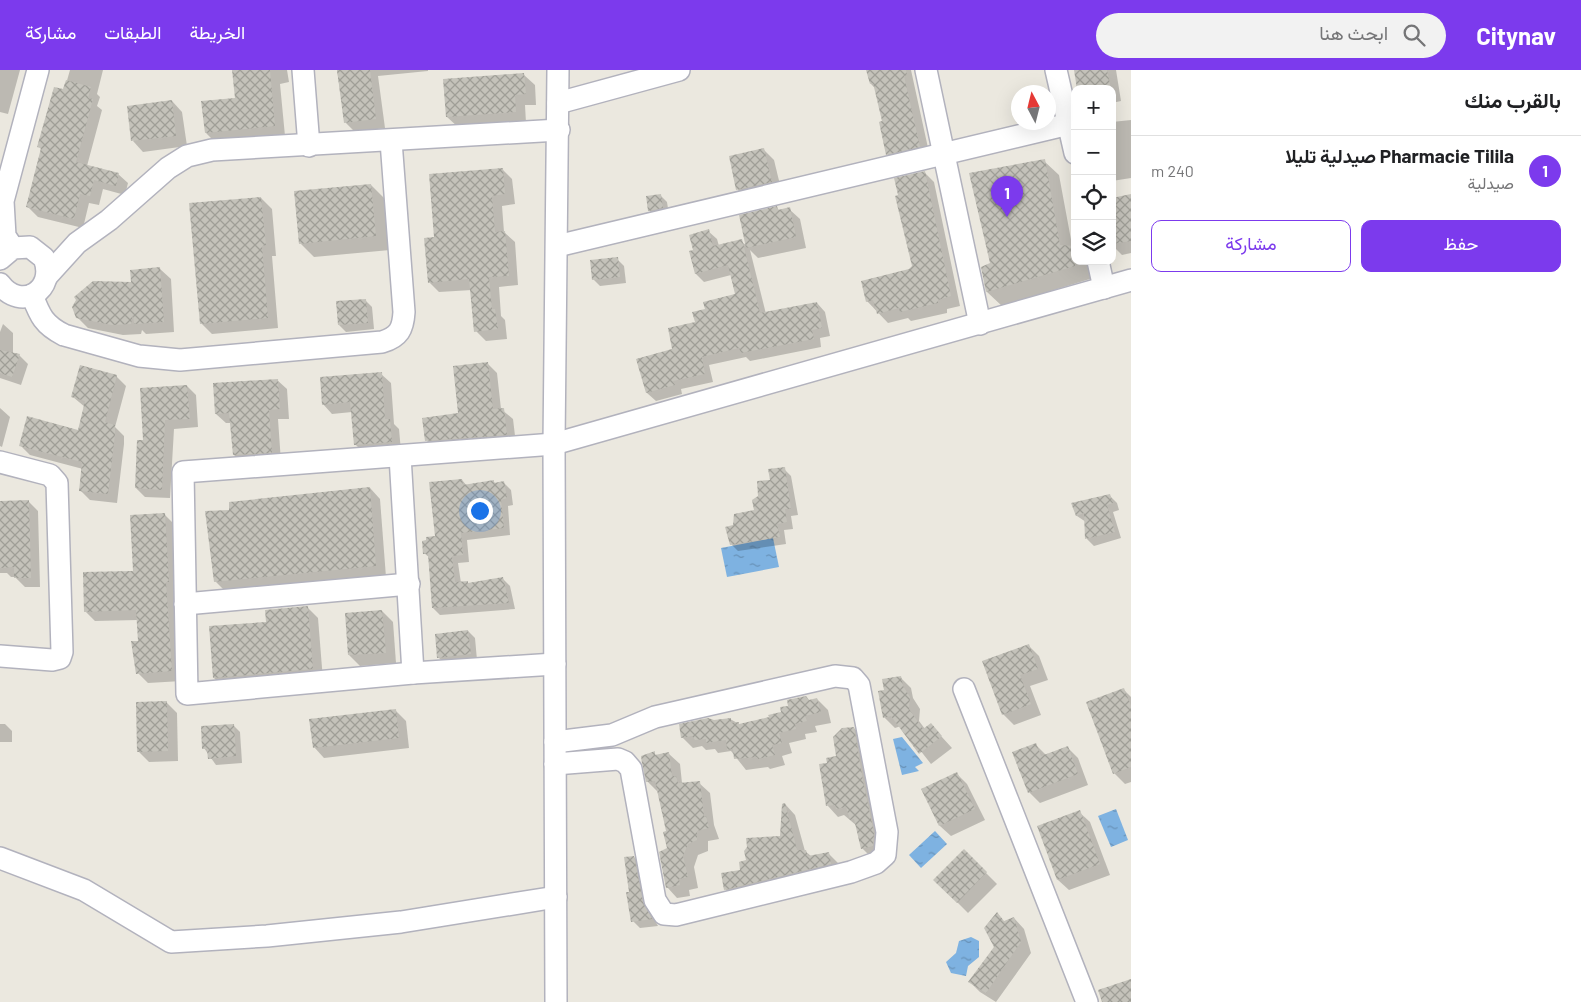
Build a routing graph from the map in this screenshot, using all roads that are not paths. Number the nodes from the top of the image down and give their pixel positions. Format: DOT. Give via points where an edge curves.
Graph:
graph roads {
  1 [pos="38,70"];
  2 [pos="304,70"];
  3 [pos="558,70"];
  4 [pos="679,70"];
  5 [pos="926,70"];
  6 [pos="1056,70"];
  7 [pos="558,103"];
  8 [pos="1069,124"];
  9 [pos="559,130"];
  10 [pos="1071,134"];
  11 [pos="392,141"];
  12 [pos="309,146"];
  13 [pos="944,155"];
  14 [pos="558,246"];
  15 [pos="6,253"];
  16 [pos="1099,265"];
  17 [pos="48,275"];
  18 [pos="1131,280"];
  19 [pos="0,285"];
  20 [pos="1104,288"];
  21 [pos="32,295"];
  22 [pos="980,324"];
  23 [pos="554,444"];
  24 [pos="400,456"];
  25 [pos="0,462"];
  26 [pos="409,584"];
  27 [pos="185,604"];
  28 [pos="0,656"];
  29 [pos="555,664"];
  30 [pos="413,673"];
  31 [pos="964,689"];
  32 [pos="555,742"];
  33 [pos="555,764"];
  34 [pos="0,858"];
  35 [pos="556,897"];
  36 [pos="556,1002"];
  37 [pos="1088,1002"];
  1 -- 15 [label="street" via="3,201"];
  2 -- 12 [label="street"];
  3 -- 7 [label="street"];
  4 -- 7 [label="street"];
  5 -- 13 [label="street"];
  6 -- 8 [label="street"];
  7 -- 9 [label="street"];
  8 -- 10 [label="street"];
  8 -- 13 [label="street"];
  9 -- 11 [label="street"];
  9 -- 14 [label="street"];
  11 -- 12 [label="street"];
  11 -- 21 [label="street" via="404,312 403,324 392,339 180,360 159,359 64,335 50,328"];
  12 -- 17 [label="street" via="212,150 187,156 77,243"];
  13 -- 14 [label="street"];
  13 -- 22 [label="street"];
  14 -- 23 [label="street"];
  15 -- 17 [label="street" via="22,246 38,251 44,258"];
  16 -- 20 [label="street"];
  17 -- 21 [label="street" via="45,284"];
  18 -- 20 [label="street"];
  19 -- 21 [label="street" via="14,296"];
  20 -- 22 [label="street"];
  22 -- 23 [label="street"];
  23 -- 24 [label="street"];
  23 -- 29 [label="street"];
  24 -- 26 [label="street"];
  24 -- 27 [label="street" via="182,472"];
  25 -- 28 [label="street" via="50,475 57,483 62,652 60,658 52,660"];
  26 -- 27 [label="street"];
  26 -- 30 [label="street"];
  27 -- 30 [label="street" via="187,694"];
  29 -- 30 [label="street"];
  29 -- 32 [label="street"];
  31 -- 37 [label="street"];
  32 -- 33 [label="street"];
  32 -- 33 [label="street" via="612,735 655,717 835,676 853,678 859,685 885,822 885,855 876,863 850,872 676,915 664,914 655,900 631,769 626,762 618,759"];
  33 -- 35 [label="street"];
  34 -- 35 [label="street" via="84,890 171,942 392,923"];
  35 -- 36 [label="street"];
}
